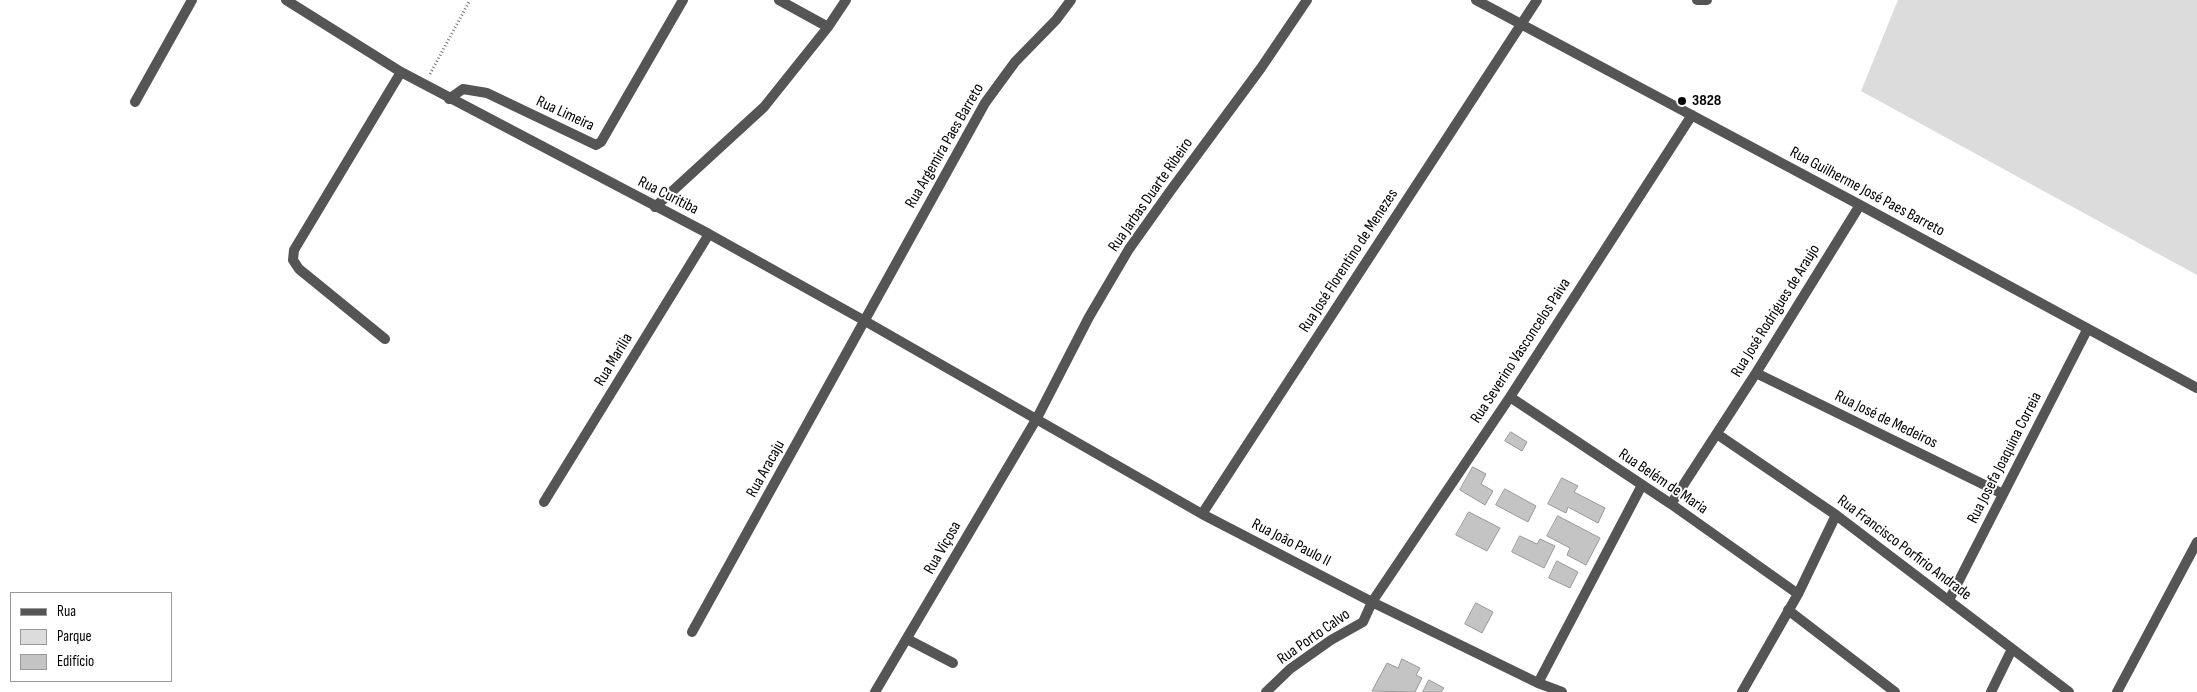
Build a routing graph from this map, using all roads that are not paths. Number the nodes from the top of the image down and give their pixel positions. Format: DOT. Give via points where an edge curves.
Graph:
graph roads {
  1 [pos="192,0"];
  2 [pos="286,0"];
  3 [pos="683,0"];
  4 [pos="779,0"];
  5 [pos="846,0"];
  6 [pos="1071,0"];
  7 [pos="1307,0"];
  8 [pos="1476,0"];
  9 [pos="1536,0"];
  10 [pos="1697,0"];
  11 [pos="1707,0"];
  12 [pos="1522,25"];
  13 [pos="828,27"];
  14 [pos="401,72"];
  15 [pos="449,99"];
  16 [pos="135,102"];
  17 [pos="1692,115"];
  18 [pos="1860,204"];
  19 [pos="655,207"];
  20 [pos="709,234"];
  21 [pos="865,321"];
  22 [pos="2087,330"];
  23 [pos="385,339"];
  24 [pos="1756,373"];
  25 [pos="2197,388"];
  26 [pos="1510,397"];
  27 [pos="1037,418"];
  28 [pos="1717,434"];
  29 [pos="1642,485"];
  30 [pos="2003,494"];
  31 [pos="544,502"];
  32 [pos="1671,504"];
  33 [pos="1202,514"];
  34 [pos="1836,515"];
  35 [pos="2197,542"];
  36 [pos="1798,594"];
  37 [pos="1949,600"];
  38 [pos="1372,602"];
  39 [pos="1788,610"];
  40 [pos="692,632"];
  41 [pos="907,639"];
  42 [pos="2012,649"];
  43 [pos="953,663"];
  44 [pos="1538,683"];
  45 [pos="875,692"];
  46 [pos="1266,692"];
  47 [pos="1562,692"];
  48 [pos="1742,692"];
  49 [pos="1895,692"];
  50 [pos="1991,692"];
  51 [pos="2069,692"];
  52 [pos="2117,692"];
  1 -- 16 [label="street"];
  2 -- 14 [label="street, Rua Curitiba"];
  3 -- 15 [label="street, Rua Limeira" via="601,142 596,145 488,94 464,89"];
  4 -- 13 [label="street"];
  5 -- 13 [label="street"];
  6 -- 21 [label="street, Rua Argemira Paes Barreto" via="984,103"];
  7 -- 27 [label="street, Rua Jarbas Duarte Ribeiro" via="1129,249"];
  8 -- 12 [label="street, Rua Guilherme José Paes Barreto"];
  9 -- 12 [label="street, Rua José Florentino de Menezes"];
  10 -- 11 [label="street"];
  12 -- 17 [label="street, Rua Guilherme José Paes Barreto"];
  12 -- 33 [label="street, Rua José Florentino de Menezes"];
  13 -- 19 [label="street" via="764,107"];
  14 -- 15 [label="street, Rua Curitiba"];
  14 -- 23 [label="street" via="294,250 293,260"];
  15 -- 19 [label="street, Rua Curitiba"];
  17 -- 18 [label="street, Rua Guilherme José Paes Barreto"];
  17 -- 26 [label="street, Rua Severino Vasconcelos Paiva"];
  18 -- 22 [label="street, Rua Guilherme José Paes Barreto"];
  18 -- 24 [label="street, Rua José Rodrigues de Araujo"];
  19 -- 20 [label="street, Rua Curitiba"];
  20 -- 21 [label="street, Rua Curitiba"];
  20 -- 31 [label="street, Rua Marilia"];
  21 -- 27 [label="street, Rua Curitiba"];
  21 -- 40 [label="street, Rua Aracaju"];
  22 -- 25 [label="street, Rua Guilherme José Paes Barreto"];
  22 -- 30 [label="street, Rua Josefa Joaquina Correia"];
  24 -- 28 [label="street, Rua José Rodrigues de Araujo"];
  24 -- 30 [label="street, Rua José de Medeiros"];
  26 -- 29 [label="street, Rua Belém de Maria"];
  26 -- 38 [label="street, Rua Severino Vasconcelos Paiva"];
  27 -- 33 [label="street, Rua João Paulo II"];
  27 -- 41 [label="street, Rua Viçosa"];
  28 -- 32 [label="street, Rua José Rodrigues de Araujo"];
  28 -- 34 [label="street, Rua Francisco Porfirio Andrade"];
  29 -- 32 [label="street, Rua Belém de Maria"];
  29 -- 44 [label="street"];
  30 -- 37 [label="street, Rua Josefa Joaquina Correia"];
  32 -- 36 [label="street, Rua Belém de Maria"];
  33 -- 38 [label="street, Rua João Paulo II"];
  34 -- 36 [label="street"];
  34 -- 37 [label="street, Rua Francisco Porfirio Andrade"];
  35 -- 52 [label="street"];
  36 -- 39 [label="street"];
  37 -- 42 [label="street, Rua Francisco Porfirio Andrade"];
  38 -- 44 [label="street, Rua João Paulo II"];
  38 -- 46 [label="street, Rua Porto Calvo" via="1363,622 1290,669"];
  39 -- 48 [label="street"];
  39 -- 49 [label="street"];
  41 -- 43 [label="street"];
  41 -- 45 [label="street, Rua Viçosa"];
  42 -- 50 [label="street"];
  42 -- 51 [label="street, Rua Francisco Porfirio Andrade"];
  44 -- 47 [label="street, Rua João Paulo II"];
}
